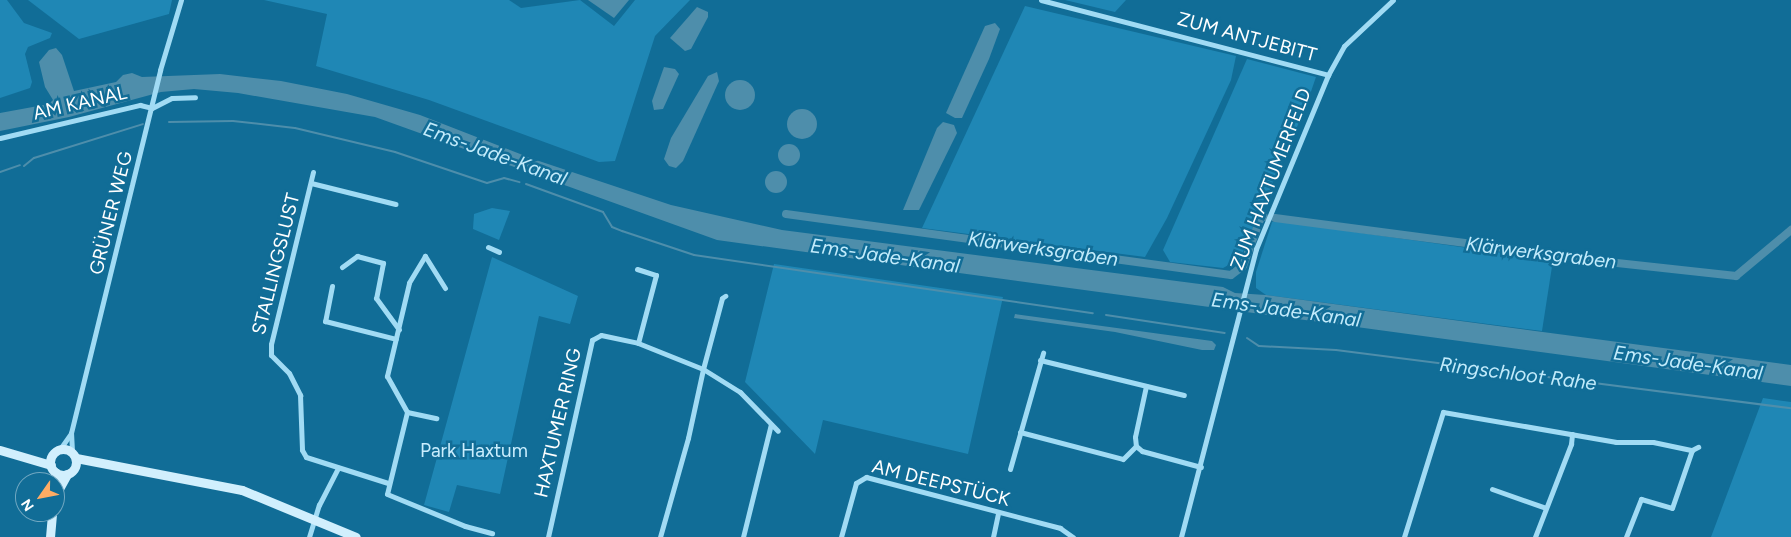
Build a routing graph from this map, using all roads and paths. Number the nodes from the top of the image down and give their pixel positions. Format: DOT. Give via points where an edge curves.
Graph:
graph roads {
  1 [pos="181,0"];
  2 [pos="1041,0"];
  3 [pos="1393,0"];
  4 [pos="1328,75"];
  5 [pos="195,97"];
  6 [pos="152,108"];
  7 [pos="0,138"];
  8 [pos="314,172"];
  9 [pos="311,183"];
  10 [pos="395,204"];
  11 [pos="488,246"];
  12 [pos="499,252"];
  13 [pos="342,267"];
  14 [pos="637,268"];
  15 [pos="332,286"];
  16 [pos="445,288"];
  17 [pos="725,296"];
  18 [pos="399,330"];
  19 [pos="396,339"];
  20 [pos="638,343"];
  21 [pos="1043,353"];
  22 [pos="1040,360"];
  23 [pos="702,368"];
  24 [pos="1146,386"];
  25 [pos="1184,395"];
  26 [pos="407,412"];
  27 [pos="436,418"];
  28 [pos="771,424"];
  29 [pos="778,431"];
  30 [pos="1020,432"];
  31 [pos="71,433"];
  32 [pos="1572,434"];
  33 [pos="1136,446"];
  34 [pos="1698,447"];
  35 [pos="0,450"];
  36 [pos="1692,450"];
  37 [pos="56,451"];
  38 [pos="74,455"];
  39 [pos="30,456"];
  40 [pos="100,465"];
  41 [pos="1201,467"];
  42 [pos="53,468"];
  43 [pos="75,468"];
  44 [pos="338,468"];
  45 [pos="1010,469"];
  46 [pos="53,472"];
  47 [pos="67,474"];
  48 [pos="65,478"];
  49 [pos="388,483"];
  50 [pos="1492,489"];
  51 [pos="1546,508"];
  52 [pos="998,513"];
  53 [pos="314,519"];
  54 [pos="51,522"];
  55 [pos="492,532"];
  56 [pos="50,537"];
  57 [pos="309,537"];
  58 [pos="356,537"];
  59 [pos="548,537"];
  60 [pos="662,537"];
  61 [pos="743,537"];
  62 [pos="841,537"];
  63 [pos="993,537"];
  64 [pos="1073,537"];
  65 [pos="1181,537"];
  66 [pos="1404,537"];
  67 [pos="1535,537"];
  68 [pos="1626,537"];
  1 -- 6 [label="street, GRÜNER WEG"];
  2 -- 4 [label="street, ZUM ANTJEBITT"];
  3 -- 4 [label="street, ZUM HAXTUMERFELD" via="1344,46"];
  4 -- 41 [label="street, ZUM HAXTUMERFELD" via="1256,249"];
  5 -- 6 [label="street, AM KANAL" via="172,98"];
  6 -- 7 [label="street, AM KANAL" via="140,105"];
  6 -- 31 [label="street, GRÜNER WEG"];
  8 -- 9 [label="street, STALLINGSLUST"];
  9 -- 10 [label="street, STALLINGSLUST"];
  9 -- 44 [label="street, STALLINGSLUST" via="271,355 289,373 300,395 302,450 306,457"];
  11 -- 12 [label="street"];
  13 -- 18 [label="street" via="357,256 383,264 376,298"];
  14 -- 20 [label="street" via="656,275"];
  15 -- 19 [label="street" via="325,321"];
  16 -- 18 [label="street" via="425,256 409,283"];
  17 -- 23 [label="street"];
  18 -- 19 [label="street"];
  19 -- 26 [label="street" via="387,376"];
  20 -- 23 [label="street, HAXTUMER RING"];
  20 -- 59 [label="street, HAXTUMER RING" via="601,335 592,340"];
  21 -- 22 [label="street"];
  22 -- 24 [label="street"];
  22 -- 30 [label="street"];
  23 -- 28 [label="street, HAXTUMER RING" via="740,392"];
  23 -- 60 [label="street"];
  24 -- 25 [label="street"];
  24 -- 33 [label="street"];
  26 -- 27 [label="street"];
  26 -- 49 [label="street"];
  28 -- 29 [label="street, HAXTUMER RING"];
  28 -- 61 [label="street"];
  30 -- 33 [label="street" via="1123,459"];
  30 -- 45 [label="street"];
  31 -- 37 [label="street, GRÜNER WEG"];
  31 -- 38 [label="street, GRÜNER WEG"];
  32 -- 36 [label="street"];
  32 -- 51 [label="street"];
  32 -- 66 [label="street" via="1443,412"];
  33 -- 41 [label="street" via="1142,452"];
  34 -- 36 [label="street"];
  35 -- 39 [label="main road"];
  36 -- 68 [label="street" via="1672,508 1641,499"];
  37 -- 38 [label="main road"];
  37 -- 39 [label="main road"];
  37 -- 42 [label="main road"];
  38 -- 40 [label="main road"];
  38 -- 43 [label="main road"];
  39 -- 42 [label="main road"];
  40 -- 43 [label="main road"];
  40 -- 53 [label="main road" via="242,490"];
  41 -- 65 [label="street, ZUM HAXTUMERFELD"];
  42 -- 46 [label="main road"];
  42 -- 47 [label="main road"];
  43 -- 47 [label="main road"];
  44 -- 49 [label="street, STALLINGSLUST"];
  44 -- 53 [label="street"];
  47 -- 48 [label="main road"];
  49 -- 55 [label="street" via="387,494 464,526"];
  50 -- 51 [label="street"];
  51 -- 67 [label="street"];
  52 -- 62 [label="street, AM DEEPSTÜCK" via="866,477 856,483"];
  52 -- 63 [label="street"];
  52 -- 64 [label="street, AM DEEPSTÜCK" via="1060,528"];
  53 -- 57 [label="street"];
  53 -- 58 [label="main road"];
  54 -- 56 [label="main road"];
}
